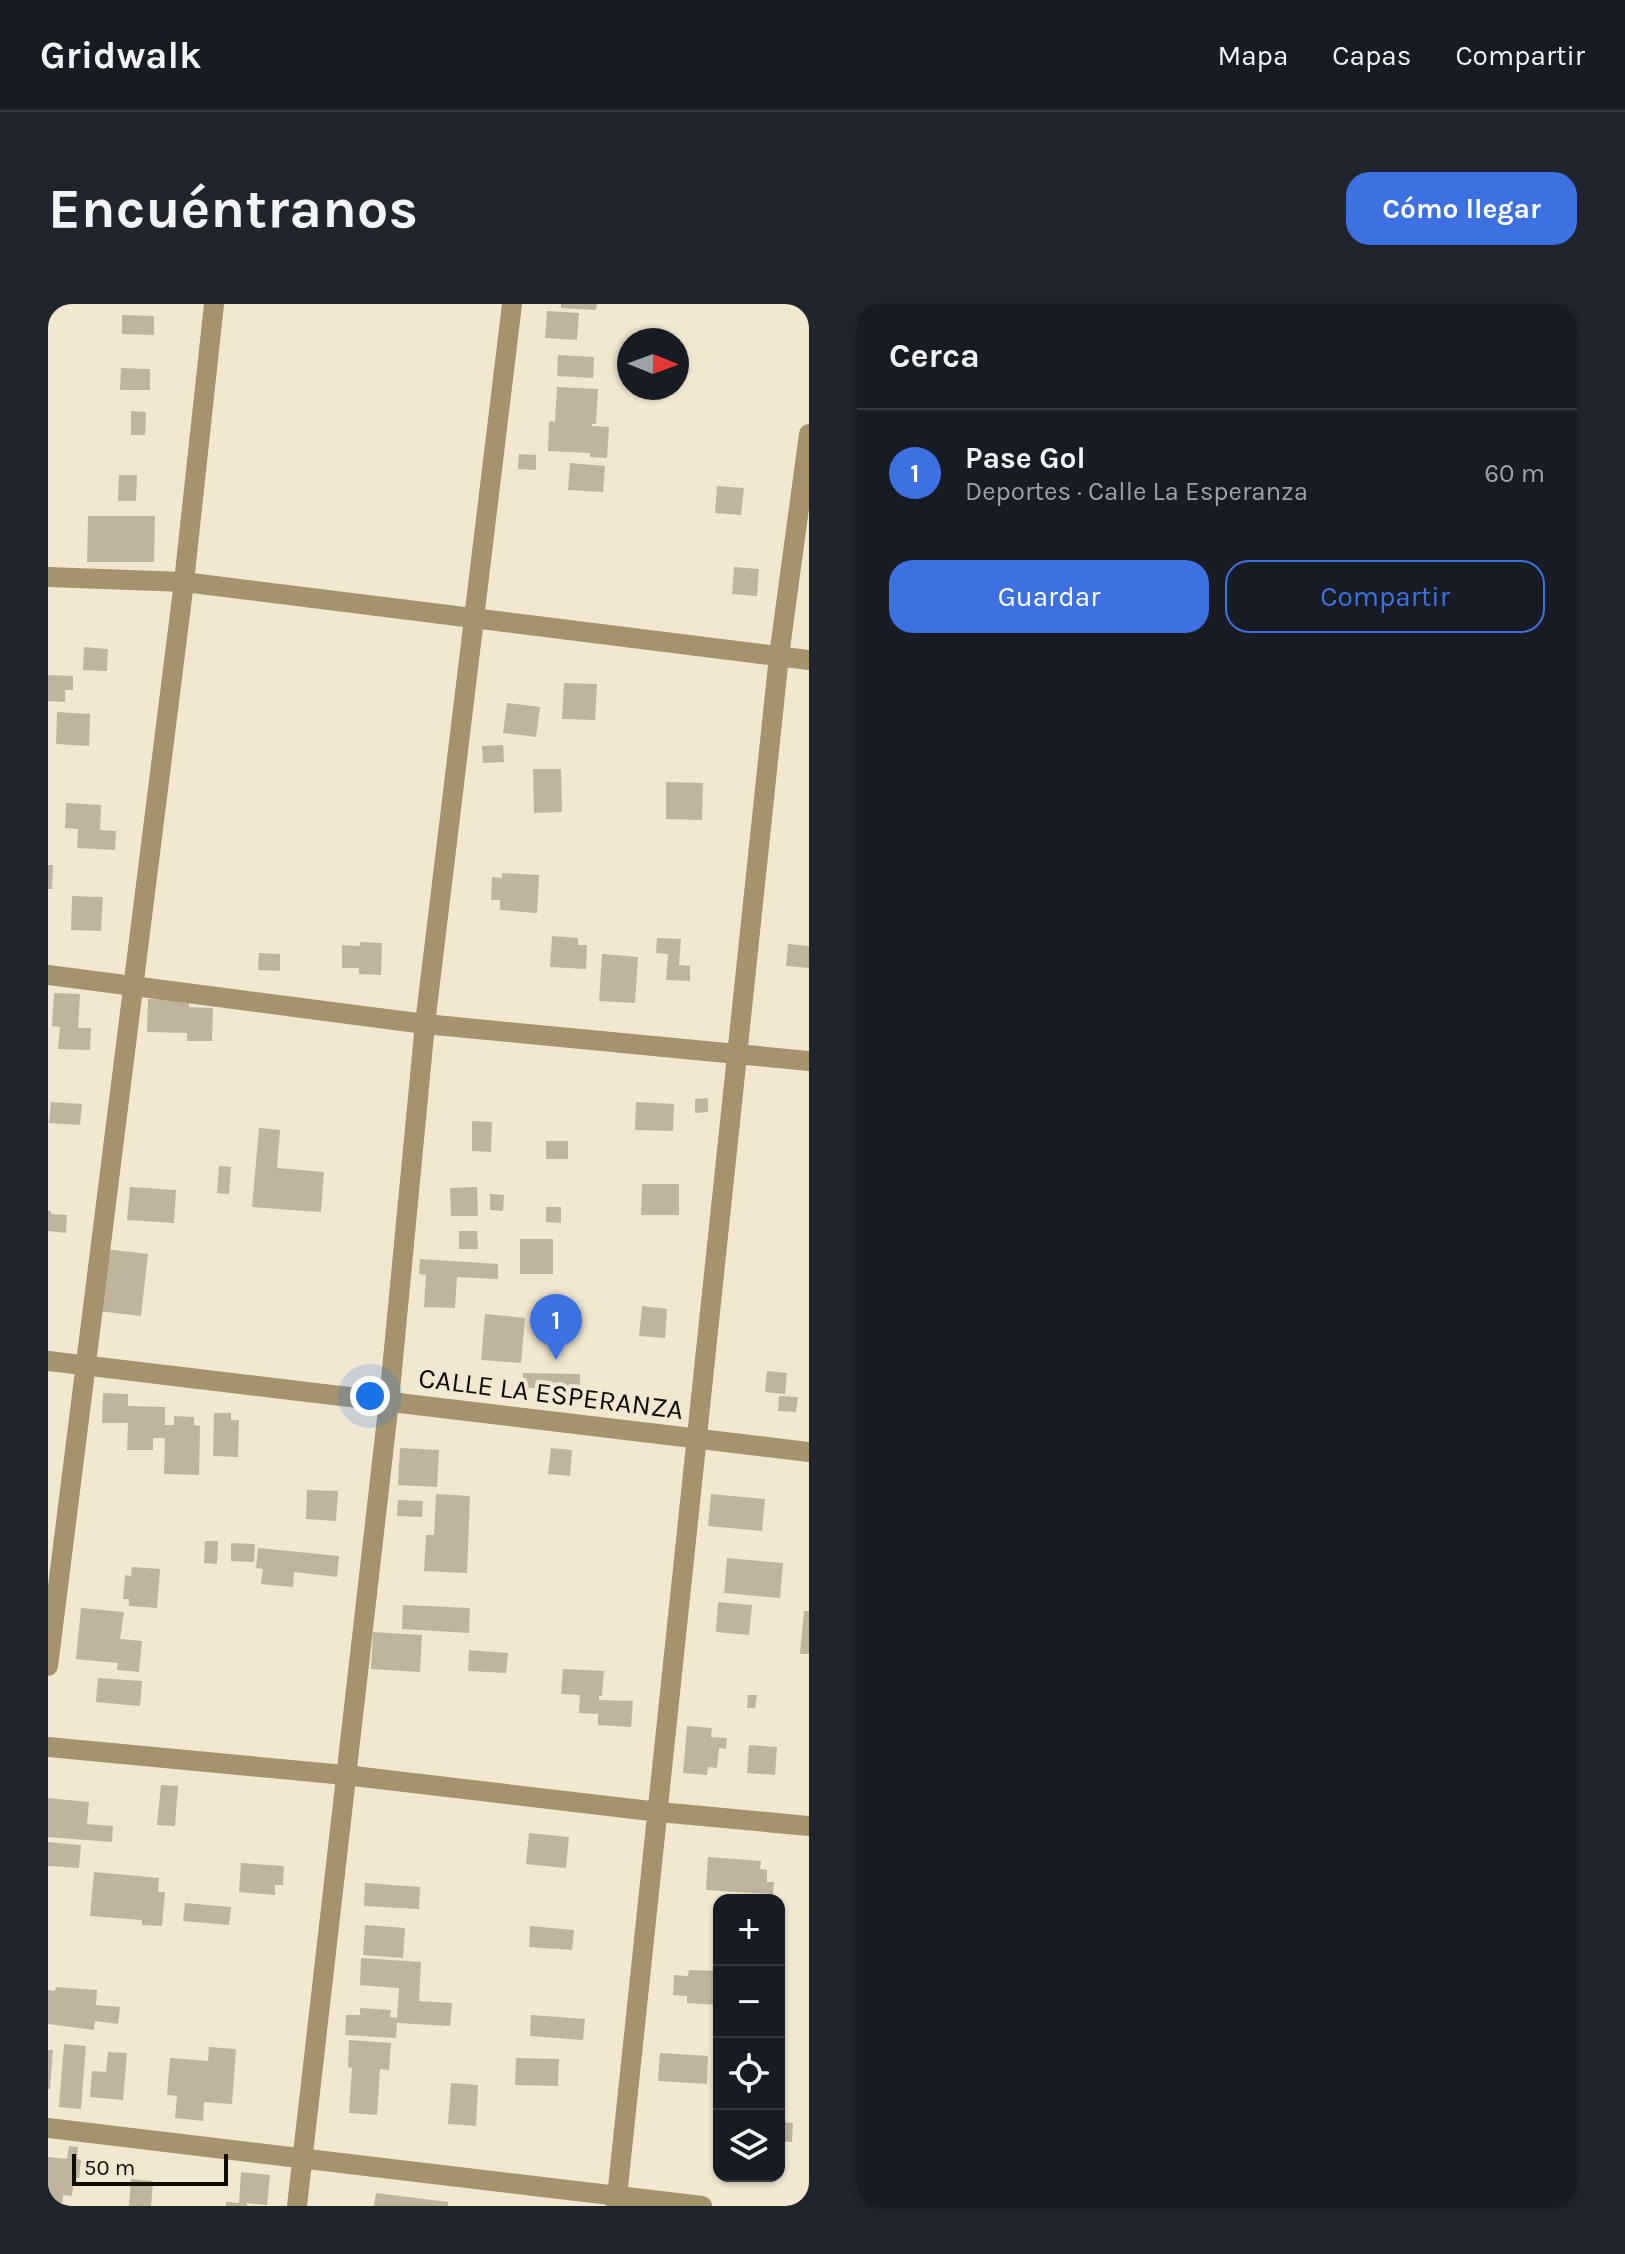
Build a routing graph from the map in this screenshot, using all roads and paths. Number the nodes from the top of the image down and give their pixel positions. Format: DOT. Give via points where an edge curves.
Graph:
graph roads {
  1 [pos="214,304"];
  2 [pos="512,304"];
  3 [pos="809,434"];
  4 [pos="48,577"];
  5 [pos="184,582"];
  6 [pos="474,618"];
  7 [pos="779,656"];
  8 [pos="809,660"];
  9 [pos="48,975"];
  10 [pos="133,986"];
  11 [pos="425,1024"];
  12 [pos="738,1052"];
  13 [pos="809,1061"];
  14 [pos="48,1361"];
  15 [pos="87,1365"];
  16 [pos="389,1401"];
  17 [pos="697,1439"];
  18 [pos="809,1452"];
  19 [pos="48,1666"];
  20 [pos="48,1747"];
  21 [pos="345,1775"];
  22 [pos="659,1812"];
  23 [pos="809,1826"];
  24 [pos="48,2128"];
  25 [pos="303,2156"];
  26 [pos="617,2201"];
  27 [pos="297,2206"];
  28 [pos="702,2206"];
  1 -- 5 [label="street"];
  2 -- 6 [label="street"];
  3 -- 7 [label="street"];
  4 -- 5 [label="street"];
  5 -- 6 [label="street"];
  5 -- 10 [label="street"];
  6 -- 7 [label="street"];
  6 -- 11 [label="street"];
  7 -- 8 [label="street"];
  7 -- 12 [label="street"];
  9 -- 10 [label="street"];
  10 -- 11 [label="street"];
  10 -- 15 [label="street"];
  11 -- 12 [label="street"];
  11 -- 16 [label="street"];
  12 -- 13 [label="street"];
  12 -- 17 [label="street"];
  14 -- 15 [label="street, CALLE LA ESPERANZA"];
  15 -- 16 [label="street, CALLE LA ESPERANZA"];
  15 -- 19 [label="street"];
  16 -- 17 [label="street, CALLE LA ESPERANZA"];
  16 -- 21 [label="street"];
  17 -- 18 [label="street, CALLE LA ESPERANZA"];
  17 -- 22 [label="street"];
  20 -- 21 [label="street"];
  21 -- 22 [label="street"];
  21 -- 25 [label="street"];
  22 -- 23 [label="street"];
  22 -- 26 [label="street"];
  24 -- 25 [label="street"];
  25 -- 26 [label="street"];
  25 -- 27 [label="street"];
  26 -- 28 [label="street"];
}
